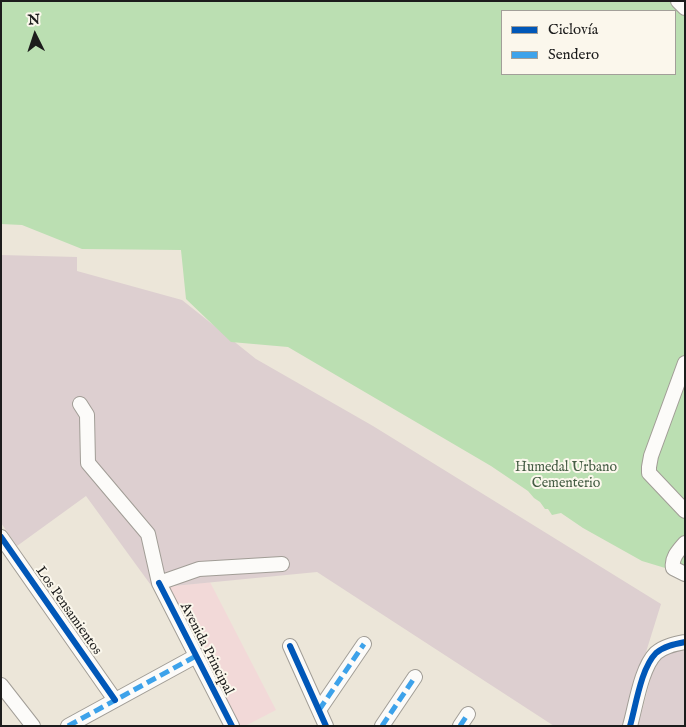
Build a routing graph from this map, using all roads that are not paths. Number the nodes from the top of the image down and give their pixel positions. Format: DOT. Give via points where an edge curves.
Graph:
graph roads {
  1 [pos="678,1"];
  2 [pos="685,8"];
  3 [pos="685,363"];
  4 [pos="80,404"];
  5 [pos="685,511"];
  6 [pos="1,537"];
  7 [pos="685,542"];
  8 [pos="282,564"];
  9 [pos="685,574"];
  10 [pos="159,583"];
  11 [pos="685,642"];
  12 [pos="364,644"];
  13 [pos="290,646"];
  14 [pos="196,656"];
  15 [pos="415,677"];
  16 [pos="1,685"];
  17 [pos="115,700"];
  18 [pos="319,710"];
  19 [pos="33,726"];
  20 [pos="68,726"];
  21 [pos="232,726"];
  22 [pos="326,726"];
  23 [pos="382,726"];
  24 [pos="630,726"];
  1 -- 2 [label="street"];
  3 -- 5 [label="street" via="651,456 649,473"];
  4 -- 10 [label="street, Avenida Principal" via="87,415 88,463 148,534"];
  6 -- 17 [label="street, Los Pensamientos"];
  7 -- 9 [label="street" via="672,562 673,568"];
  8 -- 10 [label="street" via="198,569"];
  10 -- 14 [label="street, Avenida Principal"];
  11 -- 24 [label="street" via="658,652 648,663"];
  12 -- 18 [label="street"];
  13 -- 18 [label="street"];
  14 -- 17 [label="street"];
  14 -- 21 [label="street, Avenida Principal"];
  15 -- 23 [label="street"];
  16 -- 19 [label="street"];
  17 -- 20 [label="street"];
  18 -- 22 [label="street"];
}
